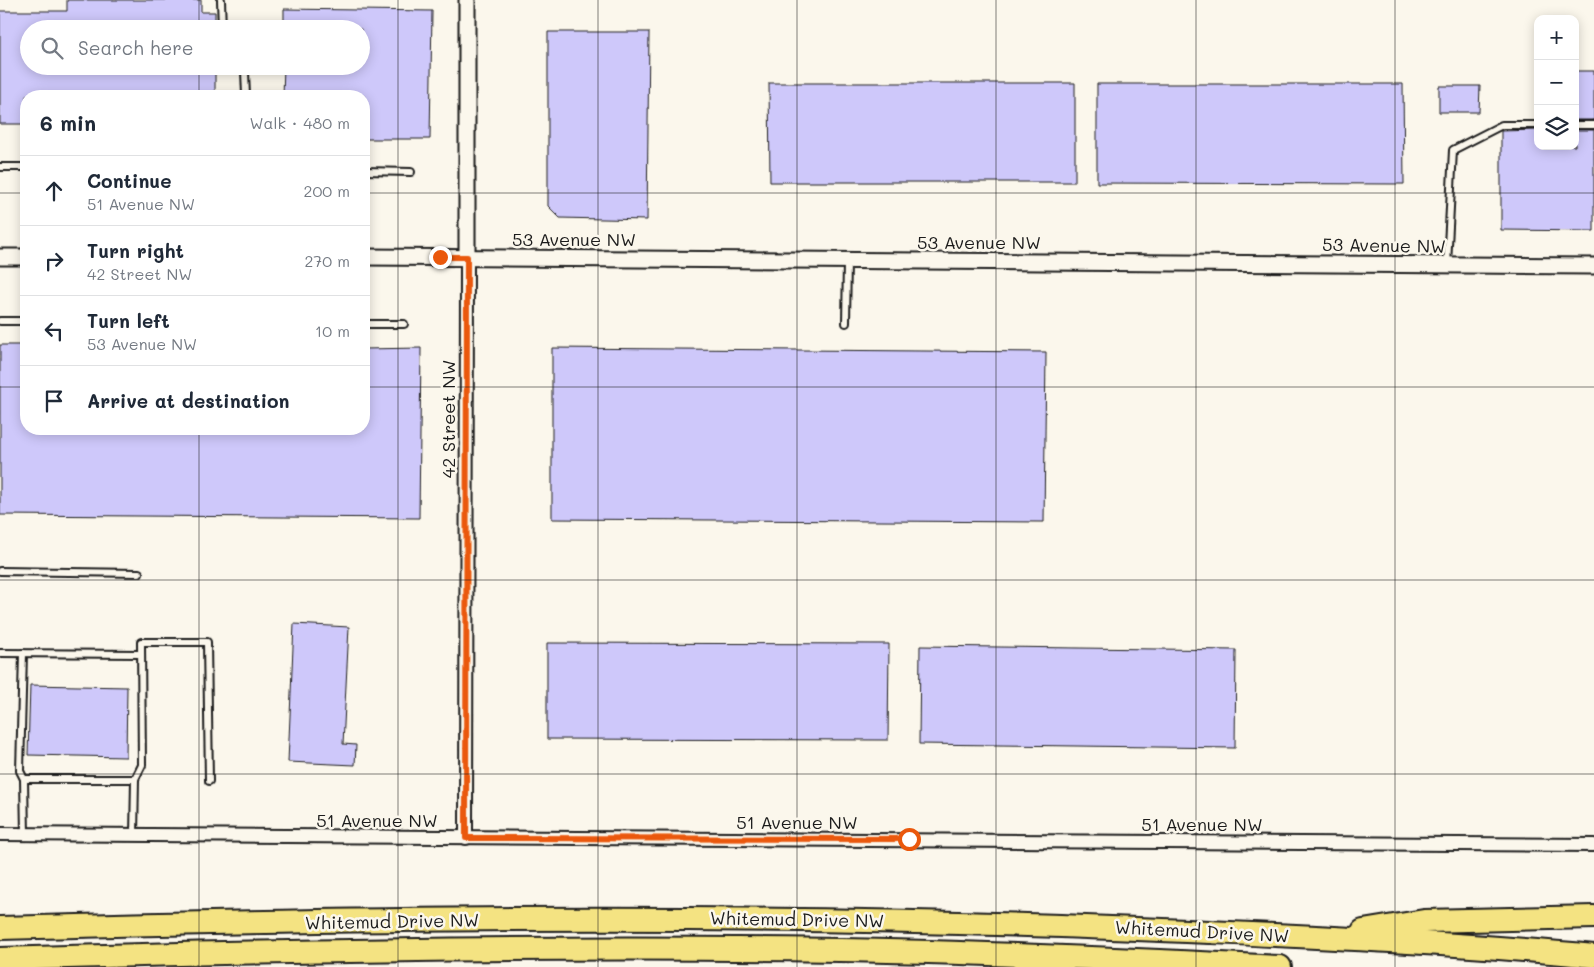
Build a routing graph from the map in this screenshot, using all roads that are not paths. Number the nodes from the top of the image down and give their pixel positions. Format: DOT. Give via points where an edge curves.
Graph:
graph roads {
  1 [pos="221,0"];
  2 [pos="466,0"];
  3 [pos="222,20"];
  4 [pos="246,75"];
  5 [pos="246,90"];
  6 [pos="1534,125"];
  7 [pos="1579,125"];
  8 [pos="1594,125"];
  9 [pos="0,167"];
  10 [pos="20,167"];
  11 [pos="370,171"];
  12 [pos="411,172"];
  13 [pos="0,257"];
  14 [pos="20,257"];
  15 [pos="370,257"];
  16 [pos="467,257"];
  17 [pos="847,260"];
  18 [pos="1447,265"];
  19 [pos="1594,266"];
  20 [pos="0,321"];
  21 [pos="20,321"];
  22 [pos="846,322"];
  23 [pos="370,324"];
  24 [pos="404,324"];
  25 [pos="0,571"];
  26 [pos="139,573"];
  27 [pos="0,653"];
  28 [pos="23,653"];
  29 [pos="141,654"];
  30 [pos="24,779"];
  31 [pos="134,779"];
  32 [pos="209,781"];
  33 [pos="0,834"];
  34 [pos="25,835"];
  35 [pos="134,836"];
  36 [pos="466,838"];
  37 [pos="1594,845"];
  38 [pos="1594,917"];
  39 [pos="0,928"];
  40 [pos="1325,937"];
  41 [pos="1069,956"];
  42 [pos="1594,956"];
  43 [pos="0,959"];
  44 [pos="1142,967"];
  45 [pos="1280,967"];
  1 -- 3 [label="lane"];
  2 -- 16 [label="street, 42 Street NW"];
  4 -- 5 [label="lane"];
  6 -- 18 [label="lane" via="1502,125 1453,150"];
  7 -- 8 [label="lane"];
  9 -- 10 [label="lane"];
  11 -- 12 [label="lane"];
  13 -- 14 [label="street"];
  15 -- 16 [label="street, 53 Avenue NW"];
  16 -- 17 [label="street, 53 Avenue NW"];
  16 -- 36 [label="street, 42 Street NW"];
  17 -- 18 [label="street, 53 Avenue NW"];
  17 -- 22 [label="lane"];
  18 -- 19 [label="street, 53 Avenue NW"];
  20 -- 21 [label="lane"];
  23 -- 24 [label="lane"];
  25 -- 26 [label="lane"];
  27 -- 28 [label="lane"];
  28 -- 29 [label="lane"];
  28 -- 30 [label="lane" via="20,771"];
  29 -- 31 [label="lane" via="142,765"];
  29 -- 32 [label="lane" via="141,642 207,642"];
  30 -- 31 [label="lane"];
  30 -- 34 [label="lane"];
  31 -- 35 [label="lane"];
  33 -- 34 [label="street, 51 Avenue NW"];
  34 -- 35 [label="street, 51 Avenue NW"];
  35 -- 36 [label="street, 51 Avenue NW"];
  36 -- 37 [label="street, 51 Avenue NW"];
  38 -- 40 [label="highway" via="1424,921"];
  39 -- 40 [label="highway, Whitemud Drive NW" via="771,918 1072,925"];
  40 -- 42 [label="highway, Whitemud Drive NW"];
  41 -- 43 [label="highway, Whitemud Drive NW" via="614,949 146,954"];
  41 -- 44 [label="highway"];
  41 -- 45 [label="highway, Whitemud Drive NW"];
}
